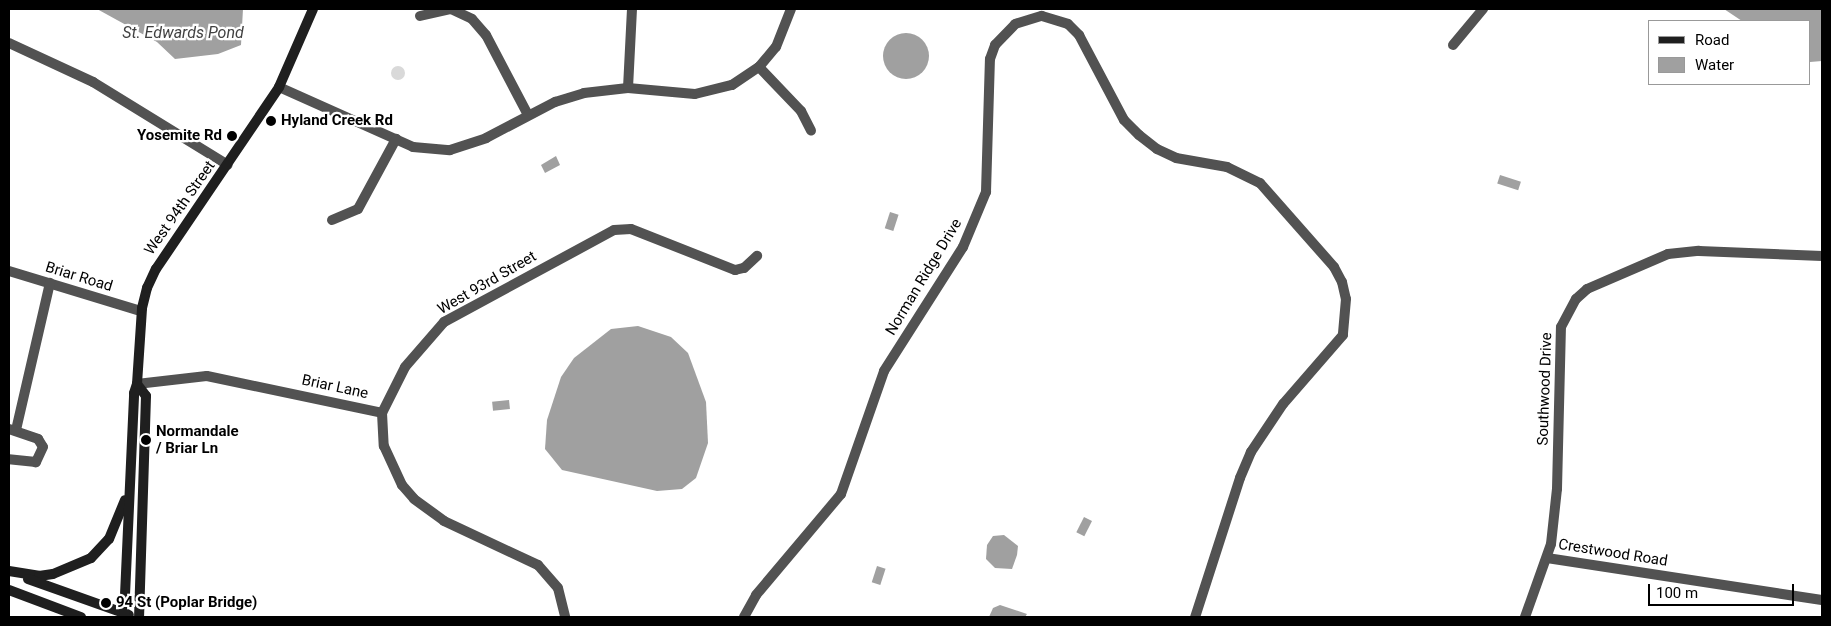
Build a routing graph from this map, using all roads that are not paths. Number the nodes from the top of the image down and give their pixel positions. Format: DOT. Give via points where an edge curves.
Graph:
graph roads {
  1 [pos="313,9"];
  2 [pos="632,9"];
  3 [pos="791,9"];
  4 [pos="1483,9"];
  5 [pos="420,16"];
  6 [pos="9,43"];
  7 [pos="1454,45"];
  8 [pos="759,67"];
  9 [pos="279,87"];
  10 [pos="628,88"];
  11 [pos="528,115"];
  12 [pos="811,131"];
  13 [pos="396,140"];
  14 [pos="228,165"];
  15 [pos="332,220"];
  16 [pos="757,256"];
  17 [pos="1822,256"];
  18 [pos="9,271"];
  19 [pos="50,283"];
  20 [pos="141,311"];
  21 [pos="137,384"];
  22 [pos="382,413"];
  23 [pos="12,430"];
  24 [pos="9,459"];
  25 [pos="128,492"];
  26 [pos="1547,558"];
  27 [pos="9,572"];
  28 [pos="9,590"];
  29 [pos="1822,600"];
  30 [pos="124,615"];
  31 [pos="81,617"];
  32 [pos="138,617"];
  33 [pos="564,617"];
  34 [pos="744,617"];
  35 [pos="1195,617"];
  36 [pos="1525,617"];
  1 -- 9 [label="street, West 94th Street"];
  2 -- 10 [label="street"];
  3 -- 8 [label="street" via="776,47"];
  4 -- 7 [label="street"];
  5 -- 11 [label="street" via="452,9 472,19 486,35"];
  6 -- 14 [label="street" via="93,82"];
  8 -- 10 [label="street" via="732,85 695,94"];
  8 -- 12 [label="street" via="801,111"];
  9 -- 13 [label="street"];
  9 -- 14 [label="street, West 94th Street"];
  10 -- 11 [label="street" via="577,95"];
  11 -- 13 [label="street" via="478,142 450,150 413,147"];
  13 -- 15 [label="street" via="358,209"];
  14 -- 20 [label="street, West 94th Street" via="156,269"];
  16 -- 22 [label="street, West 93rd Street" via="744,268 735,270 631,229 614,230 444,322 405,367"];
  17 -- 26 [label="street, Southwood Drive" via="1692,251 1668,254 1587,290 1576,300 1562,327 1555,518"];
  18 -- 19 [label="street, Briar Road"];
  19 -- 20 [label="street, Briar Road"];
  19 -- 23 [label="street"];
  20 -- 21 [label="street, West 94th Street"];
  21 -- 22 [label="street, Briar Lane" via="207,376"];
  21 -- 25 [label="street, West 94th Street"];
  21 -- 32 [label="street, West 94th Street" via="146,396"];
  22 -- 33 [label="street, Briar Lane" via="384,446 402,485 414,499 444,520 538,565 558,588"];
  23 -- 24 [label="street" via="38,439 42,453 30,463"];
  25 -- 27 [label="street" via="115,529 91,558 53,574 39,576"];
  25 -- 30 [label="street"];
  26 -- 29 [label="street, Crestwood Road"];
  26 -- 36 [label="street, Southwood Drive"];
  27 -- 30 [label="street"];
  28 -- 31 [label="street"];
  30 -- 32 [label="street"];
  34 -- 35 [label="street, Norman Ridge Drive" via="756,595 841,494 884,371 963,247 986,192 990,59 995,45 1015,24 1042,16 1055,17 1079,34 1124,120 1139,136 1176,158 1227,167 1260,183 1334,267 1342,282 1346,300 1343,335 1277,412 1251,452"];
}
